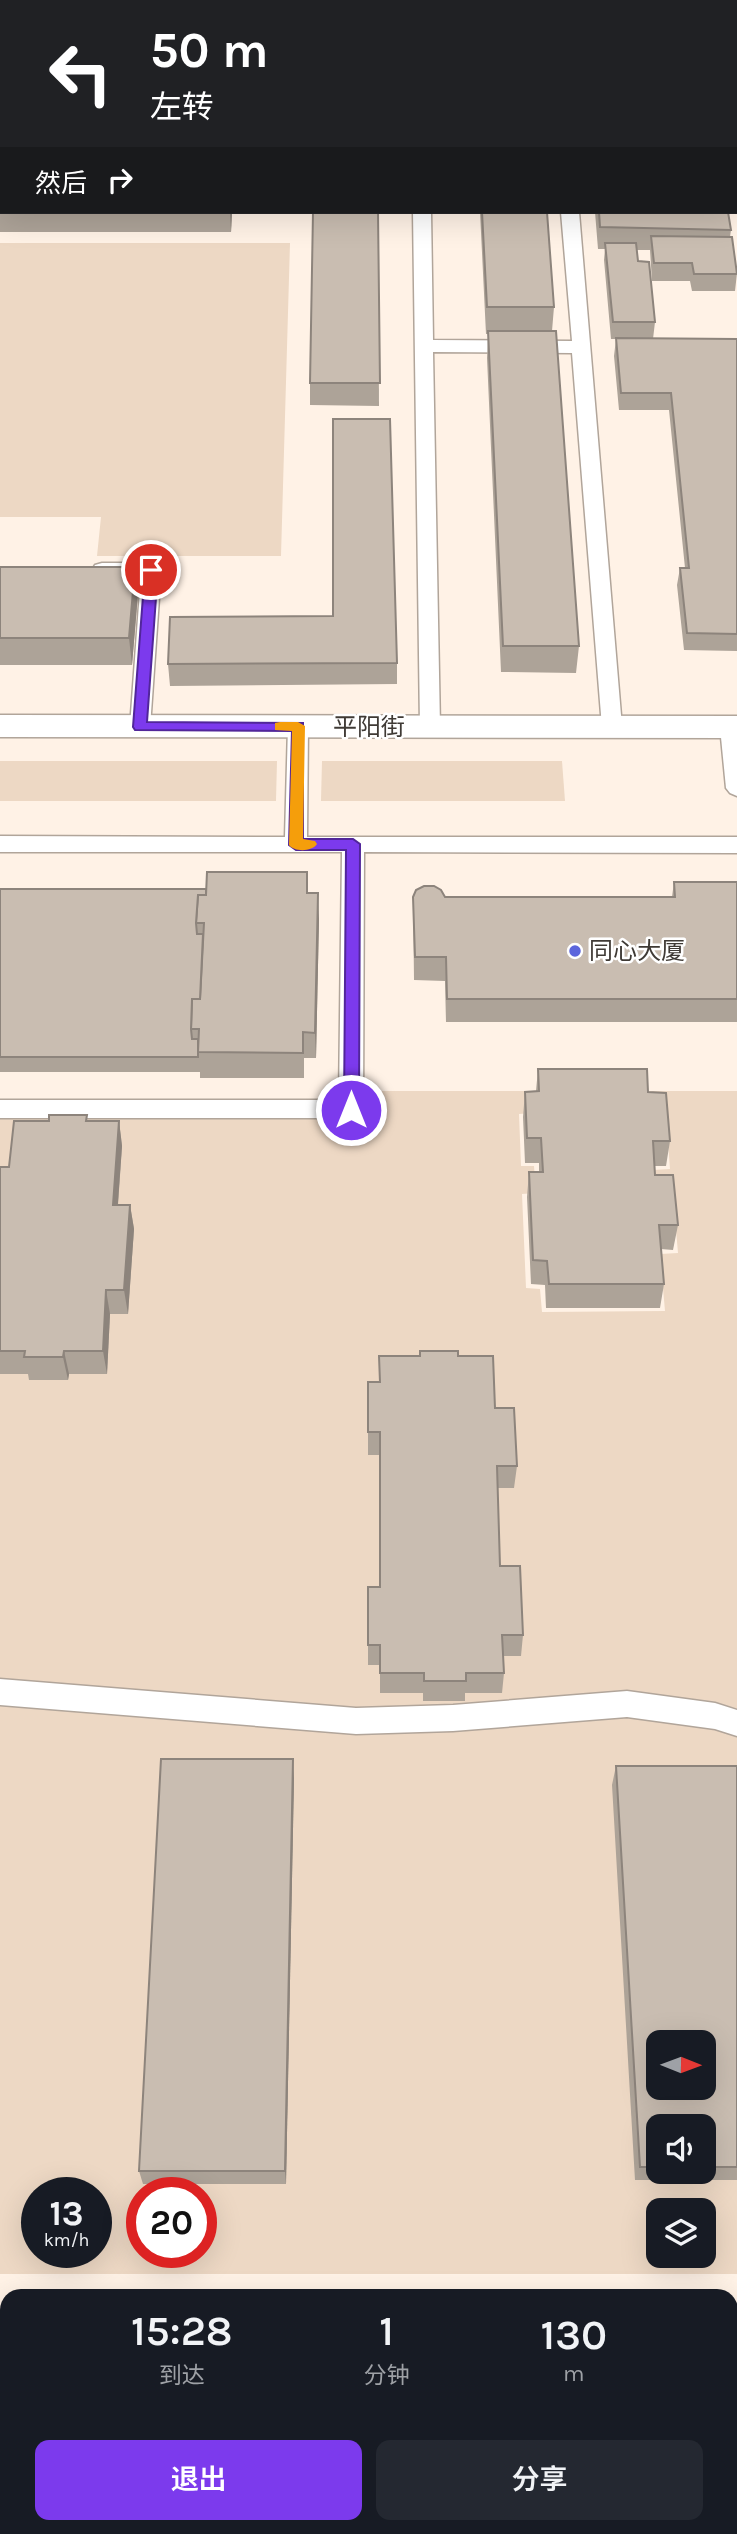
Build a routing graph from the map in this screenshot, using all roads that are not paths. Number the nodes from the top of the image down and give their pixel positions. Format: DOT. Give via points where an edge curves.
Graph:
graph roads {
  1 [pos="422,214"];
  2 [pos="570,214"];
  3 [pos="425,346"];
  4 [pos="581,347"];
  5 [pos="82,570"];
  6 [pos="0,726"];
  7 [pos="298,726"];
  8 [pos="140,727"];
  9 [pos="430,727"];
  10 [pos="612,727"];
  11 [pos="733,727"];
  12 [pos="737,788"];
  13 [pos="0,844"];
  14 [pos="353,844"];
  15 [pos="296,845"];
  16 [pos="737,845"];
  17 [pos="0,1109"];
  18 [pos="0,1692"];
  19 [pos="737,1723"];
  1 -- 3 [label="lane"];
  2 -- 4 [label="lane"];
  3 -- 4 [label="lane"];
  3 -- 9 [label="lane"];
  4 -- 10 [label="lane"];
  5 -- 8 [label="lane" via="151,570"];
  6 -- 8 [label="street, 平阳街"];
  7 -- 8 [label="street, 平阳街"];
  7 -- 9 [label="street, 平阳街"];
  7 -- 15 [label="lane"];
  9 -- 10 [label="street, 平阳街"];
  10 -- 11 [label="street, 平阳街"];
  11 -- 12 [label="lane"];
  13 -- 15 [label="lane"];
  14 -- 15 [label="lane"];
  14 -- 16 [label="lane"];
  14 -- 17 [label="lane" via="351,1110"];
  18 -- 19 [label="lane" via="356,1721 627,1704"];
}
